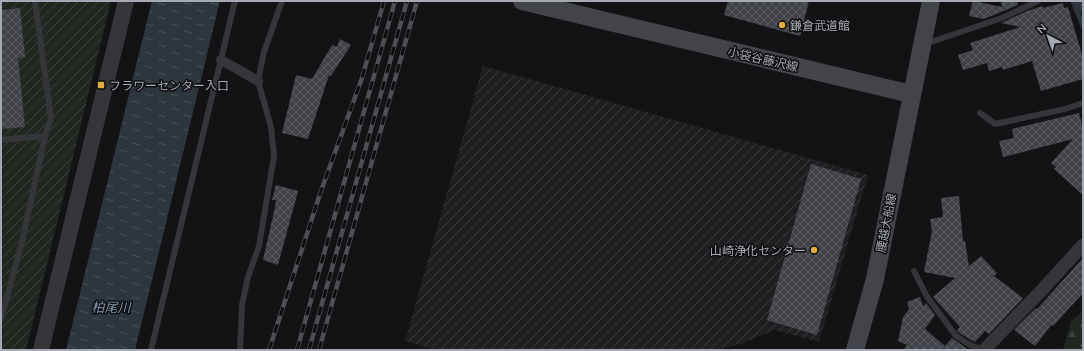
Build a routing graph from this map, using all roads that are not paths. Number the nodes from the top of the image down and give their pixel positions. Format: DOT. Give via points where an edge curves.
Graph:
graph roads {
  1 [pos="35,1"];
  2 [pos="126,1"];
  3 [pos="235,1"];
  4 [pos="282,1"];
  5 [pos="522,1"];
  6 [pos="931,1"];
  7 [pos="1038,1"];
  8 [pos="1078,1"];
  9 [pos="1083,10"];
  10 [pos="921,46"];
  11 [pos="221,60"];
  12 [pos="258,81"];
  13 [pos="911,94"];
  14 [pos="1083,103"];
  15 [pos="980,113"];
  16 [pos="45,136"];
  17 [pos="1,140"];
  18 [pos="1083,245"];
  19 [pos="914,271"];
  20 [pos="1,319"];
  21 [pos="41,350"];
  22 [pos="151,350"];
  23 [pos="240,350"];
  24 [pos="855,350"];
  25 [pos="984,350"];
  1 -- 16 [label="lane" via="51,118"];
  2 -- 21 [label="street"];
  3 -- 11 [label="lane"];
  4 -- 12 [label="lane" via="264,52"];
  5 -- 13 [label="main road, 小袋谷藤沢線"];
  6 -- 10 [label="main road"];
  7 -- 10 [label="lane" via="1002,18"];
  8 -- 9 [label="lane"];
  10 -- 13 [label="main road"];
  11 -- 12 [label="street"];
  11 -- 22 [label="lane"];
  12 -- 23 [label="lane" via="272,127 274,156 259,246 242,305"];
  13 -- 24 [label="main road, 腰越大船線" via="875,279"];
  14 -- 15 [label="lane" via="1065,110 995,124"];
  16 -- 17 [label="lane"];
  16 -- 20 [label="lane" via="22,242"];
  18 -- 25 [label="street"];
  19 -- 25 [label="lane" via="926,295 956,336"];
}
